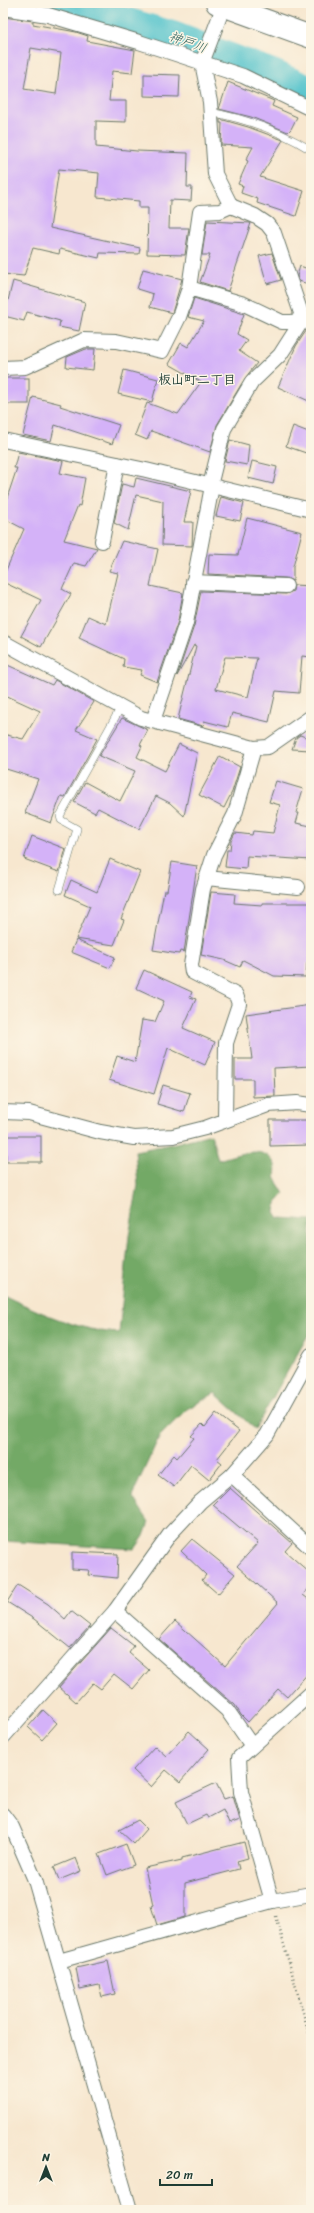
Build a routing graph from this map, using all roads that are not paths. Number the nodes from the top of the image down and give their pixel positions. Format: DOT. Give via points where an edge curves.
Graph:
graph roads {
  1 [pos="224,4"];
  2 [pos="3,8"];
  3 [pos="311,37"];
  4 [pos="203,61"];
  5 [pos="311,109"];
  6 [pos="210,112"];
  7 [pos="311,150"];
  8 [pos="231,206"];
  9 [pos="189,288"];
  10 [pos="307,321"];
  11 [pos="3,368"];
  12 [pos="3,440"];
  13 [pos="117,464"];
  14 [pos="211,486"];
  15 [pos="311,510"];
  16 [pos="102,541"];
  17 [pos="193,582"];
  18 [pos="286,586"];
  19 [pos="3,642"];
  20 [pos="121,707"];
  21 [pos="311,717"];
  22 [pos="153,721"];
  23 [pos="254,748"];
  24 [pos="206,878"];
  25 [pos="298,887"];
  26 [pos="59,890"];
  27 [pos="311,1105"];
  28 [pos="3,1112"];
  29 [pos="225,1120"];
  30 [pos="311,1356"];
  31 [pos="232,1475"];
  32 [pos="311,1548"];
  33 [pos="116,1611"];
  34 [pos="311,1693"];
  35 [pos="3,1737"];
  36 [pos="252,1746"];
  37 [pos="3,1815"];
  38 [pos="311,1894"];
  39 [pos="272,1901"];
  40 [pos="59,1961"];
  41 [pos="130,2210"];
  1 -- 3 [label="main road"];
  1 -- 4 [label="street"];
  2 -- 4 [label="street" via="48,15"];
  4 -- 5 [label="street" via="243,76"];
  4 -- 6 [label="street"];
  6 -- 7 [label="lane" via="244,119 277,132"];
  6 -- 8 [label="street" via="215,174"];
  8 -- 9 [label="street" via="220,211 200,212"];
  8 -- 10 [label="street" via="255,216 267,224 274,233"];
  9 -- 10 [label="street" via="244,304 282,322"];
  9 -- 11 [label="street" via="162,351 116,341 84,340 24,367"];
  10 -- 14 [label="street" via="280,355 252,382 224,429"];
  12 -- 13 [label="street"];
  13 -- 14 [label="street"];
  13 -- 16 [label="street"];
  14 -- 15 [label="street"];
  14 -- 17 [label="street"];
  17 -- 18 [label="street"];
  17 -- 22 [label="street" via="182,636"];
  19 -- 20 [label="street"];
  20 -- 22 [label="street" via="141,718"];
  20 -- 26 [label="lane" via="60,816 60,820 77,829"];
  21 -- 23 [label="street" via="268,747"];
  22 -- 23 [label="street"];
  23 -- 24 [label="street" via="235,814 214,855"];
  24 -- 25 [label="street"];
  24 -- 29 [label="street" via="191,965 192,972 236,995 239,1004 226,1043"];
  27 -- 29 [label="street" via="268,1105"];
  28 -- 29 [label="street" via="29,1113 100,1132 134,1138 173,1136"];
  30 -- 31 [label="street" via="267,1435"];
  31 -- 32 [label="street"];
  31 -- 33 [label="street" via="200,1502 170,1534"];
  33 -- 35 [label="street"];
  33 -- 36 [label="street" via="227,1710"];
  34 -- 36 [label="street"];
  36 -- 39 [label="street" via="239,1758 241,1792"];
  37 -- 40 [label="street" via="25,1853"];
  38 -- 39 [label="street"];
  39 -- 40 [label="street"];
  40 -- 41 [label="street"];
}
